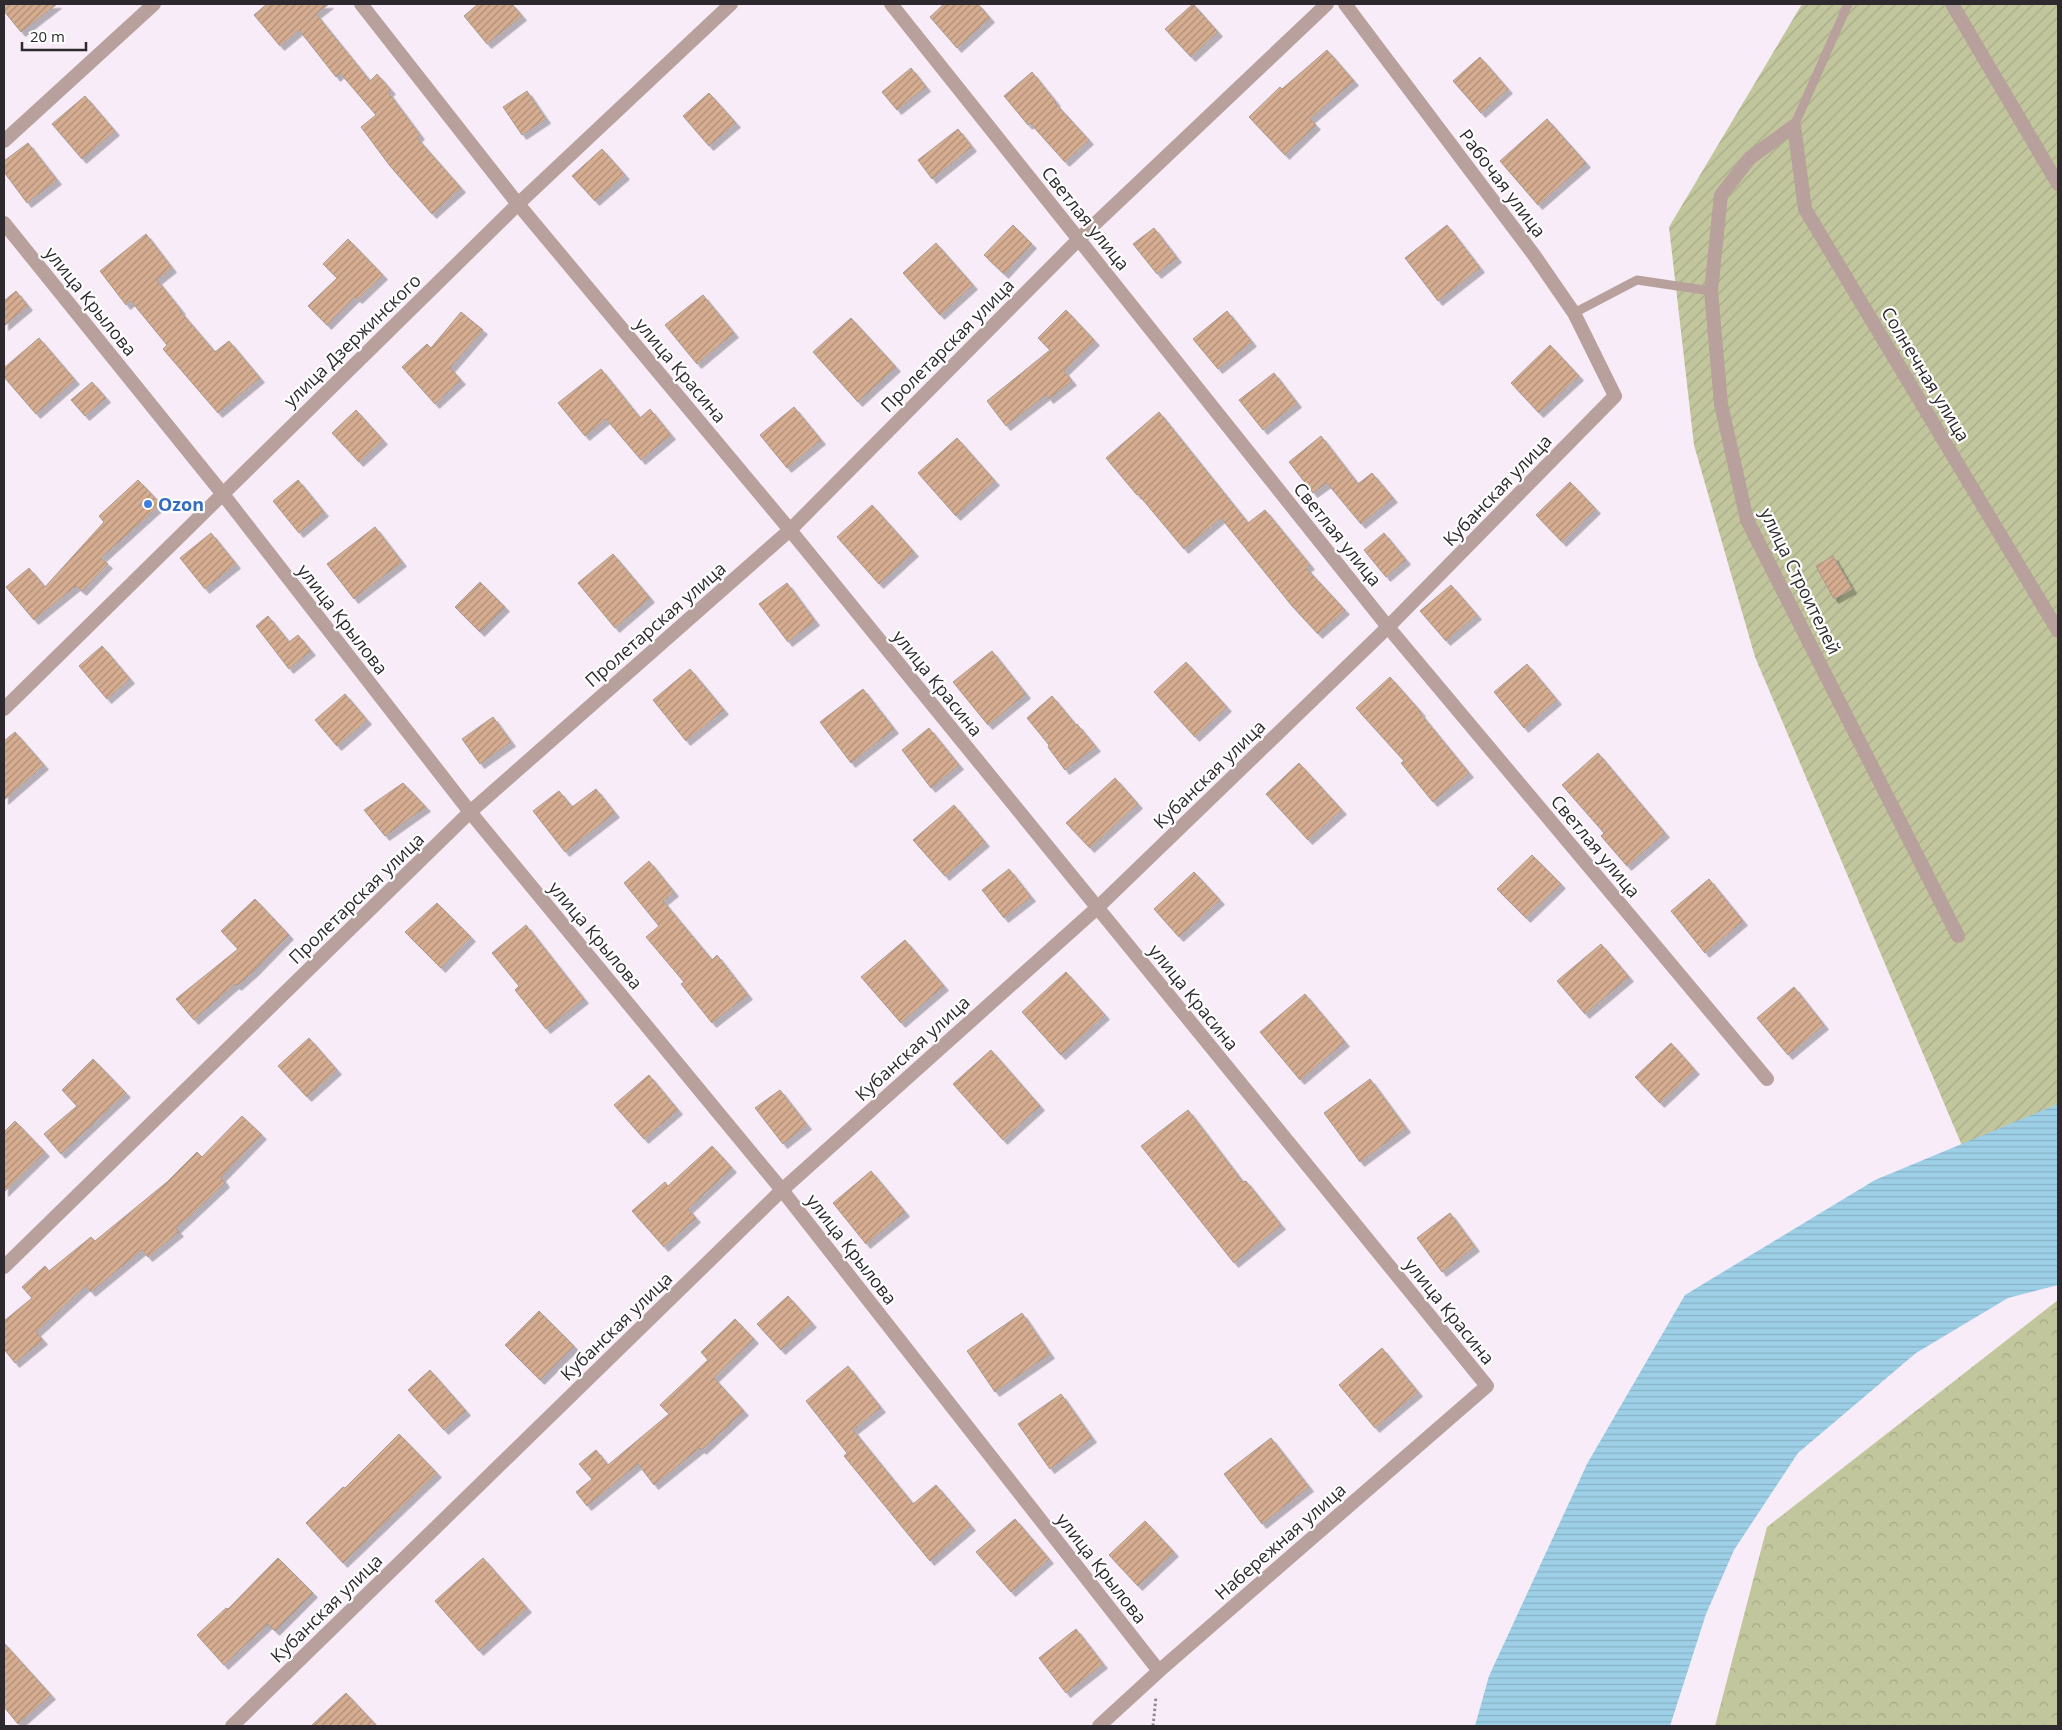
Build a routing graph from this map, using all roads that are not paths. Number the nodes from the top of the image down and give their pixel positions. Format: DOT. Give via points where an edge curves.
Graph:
graph roads {
  1 [pos="154,4"];
  2 [pos="361,4"];
  3 [pos="731,4"];
  4 [pos="891,4"];
  5 [pos="1327,4"];
  6 [pos="1345,4"];
  7 [pos="1848,4"];
  8 [pos="1952,4"];
  9 [pos="1794,126"];
  10 [pos="4,141"];
  11 [pos="2058,184"];
  12 [pos="518,204"];
  13 [pos="4,223"];
  14 [pos="1079,239"];
  15 [pos="1711,291"];
  16 [pos="1574,313"];
  17 [pos="1615,396"];
  18 [pos="222,493"];
  19 [pos="790,530"];
  20 [pos="1388,627"];
  21 [pos="2058,631"];
  22 [pos="4,709"];
  23 [pos="470,812"];
  24 [pos="1097,908"];
  25 [pos="1958,936"];
  26 [pos="1767,1079"];
  27 [pos="782,1190"];
  28 [pos="4,1267"];
  29 [pos="1487,1386"];
  30 [pos="1159,1671"];
  31 [pos="232,1726"];
  32 [pos="1099,1726"];
  1 -- 10 [label="street"];
  2 -- 12 [label="street, улица Красина"];
  3 -- 12 [label="street, улица Дзержинского"];
  4 -- 14 [label="street, Светлая улица"];
  5 -- 14 [label="street, Пролетарская улица"];
  6 -- 16 [label="street, Рабочая улица"];
  7 -- 9 [label="lane"];
  8 -- 11 [label="street"];
  9 -- 15 [label="street, улица Строителей" via="1750,158 1721,195"];
  9 -- 21 [label="street, Солнечная улица" via="1805,209"];
  12 -- 18 [label="street, улица Дзержинского"];
  12 -- 19 [label="street, улица Красина"];
  13 -- 18 [label="street, улица Крылова"];
  14 -- 19 [label="street, Пролетарская улица"];
  14 -- 20 [label="street, Светлая улица"];
  15 -- 16 [label="lane" via="1637,280"];
  15 -- 25 [label="street, улица Строителей" via="1721,404 1747,520"];
  16 -- 17 [label="street, Рабочая улица"];
  17 -- 20 [label="street, Кубанская улица"];
  18 -- 22 [label="street, улица Дзержинского"];
  18 -- 23 [label="street, улица Крылова"];
  19 -- 23 [label="street, Пролетарская улица"];
  19 -- 24 [label="street, улица Красина"];
  20 -- 24 [label="street, Кубанская улица"];
  20 -- 26 [label="street, Светлая улица"];
  23 -- 27 [label="street, улица Крылова"];
  23 -- 28 [label="street, Пролетарская улица"];
  24 -- 27 [label="street, Кубанская улица"];
  24 -- 29 [label="street, улица Красина"];
  27 -- 30 [label="street, улица Крылова"];
  27 -- 31 [label="street, Кубанская улица"];
  29 -- 30 [label="street, Набережная улица"];
  30 -- 32 [label="street, Набережная улица"];
}
